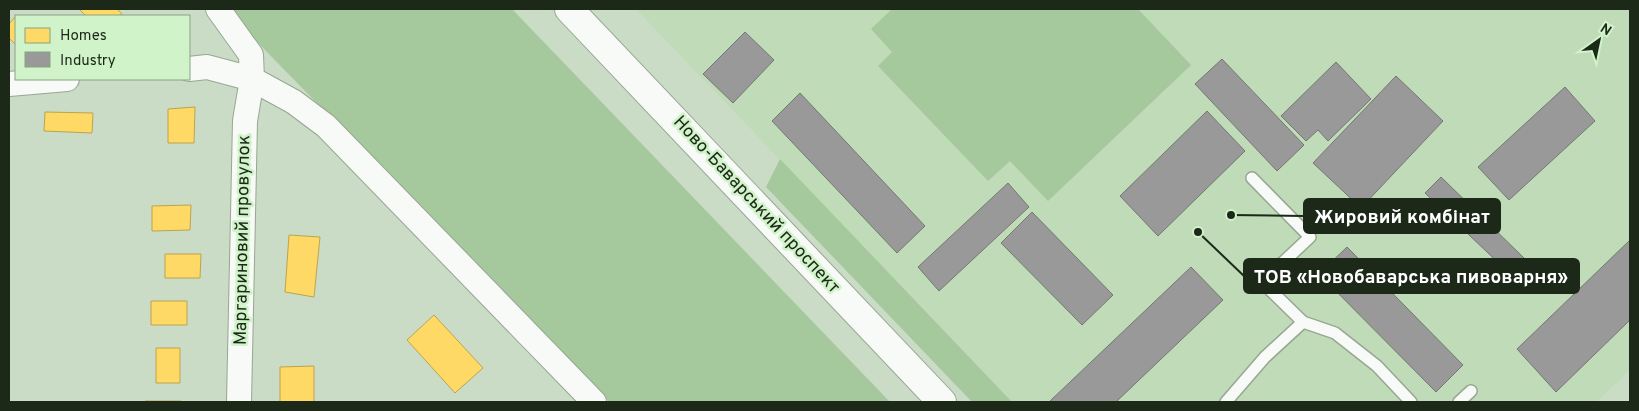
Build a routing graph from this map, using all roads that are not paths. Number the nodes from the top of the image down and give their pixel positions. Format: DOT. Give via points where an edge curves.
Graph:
graph roads {
  1 [pos="218,9"];
  2 [pos="569,9"];
  3 [pos="190,69"];
  4 [pos="252,79"];
  5 [pos="55,80"];
  6 [pos="9,84"];
  7 [pos="1252,178"];
  8 [pos="1303,322"];
  9 [pos="1470,391"];
  10 [pos="239,402"];
  11 [pos="594,402"];
  12 [pos="942,402"];
  13 [pos="1226,402"];
  14 [pos="1411,402"];
  15 [pos="1459,402"];
  1 -- 4 [label="street" via="251,55"];
  2 -- 12 [label="main road, Ново-Баварський проспект"];
  3 -- 4 [label="street" via="207,67"];
  4 -- 10 [label="street, Маргариновий провулок" via="245,121"];
  4 -- 11 [label="street" via="294,102 326,126"];
  5 -- 6 [label="street"];
  7 -- 8 [label="lane" via="1310,237 1262,282"];
  8 -- 13 [label="lane" via="1265,357"];
  8 -- 14 [label="lane" via="1335,334 1377,366"];
  9 -- 15 [label="lane"];
}
